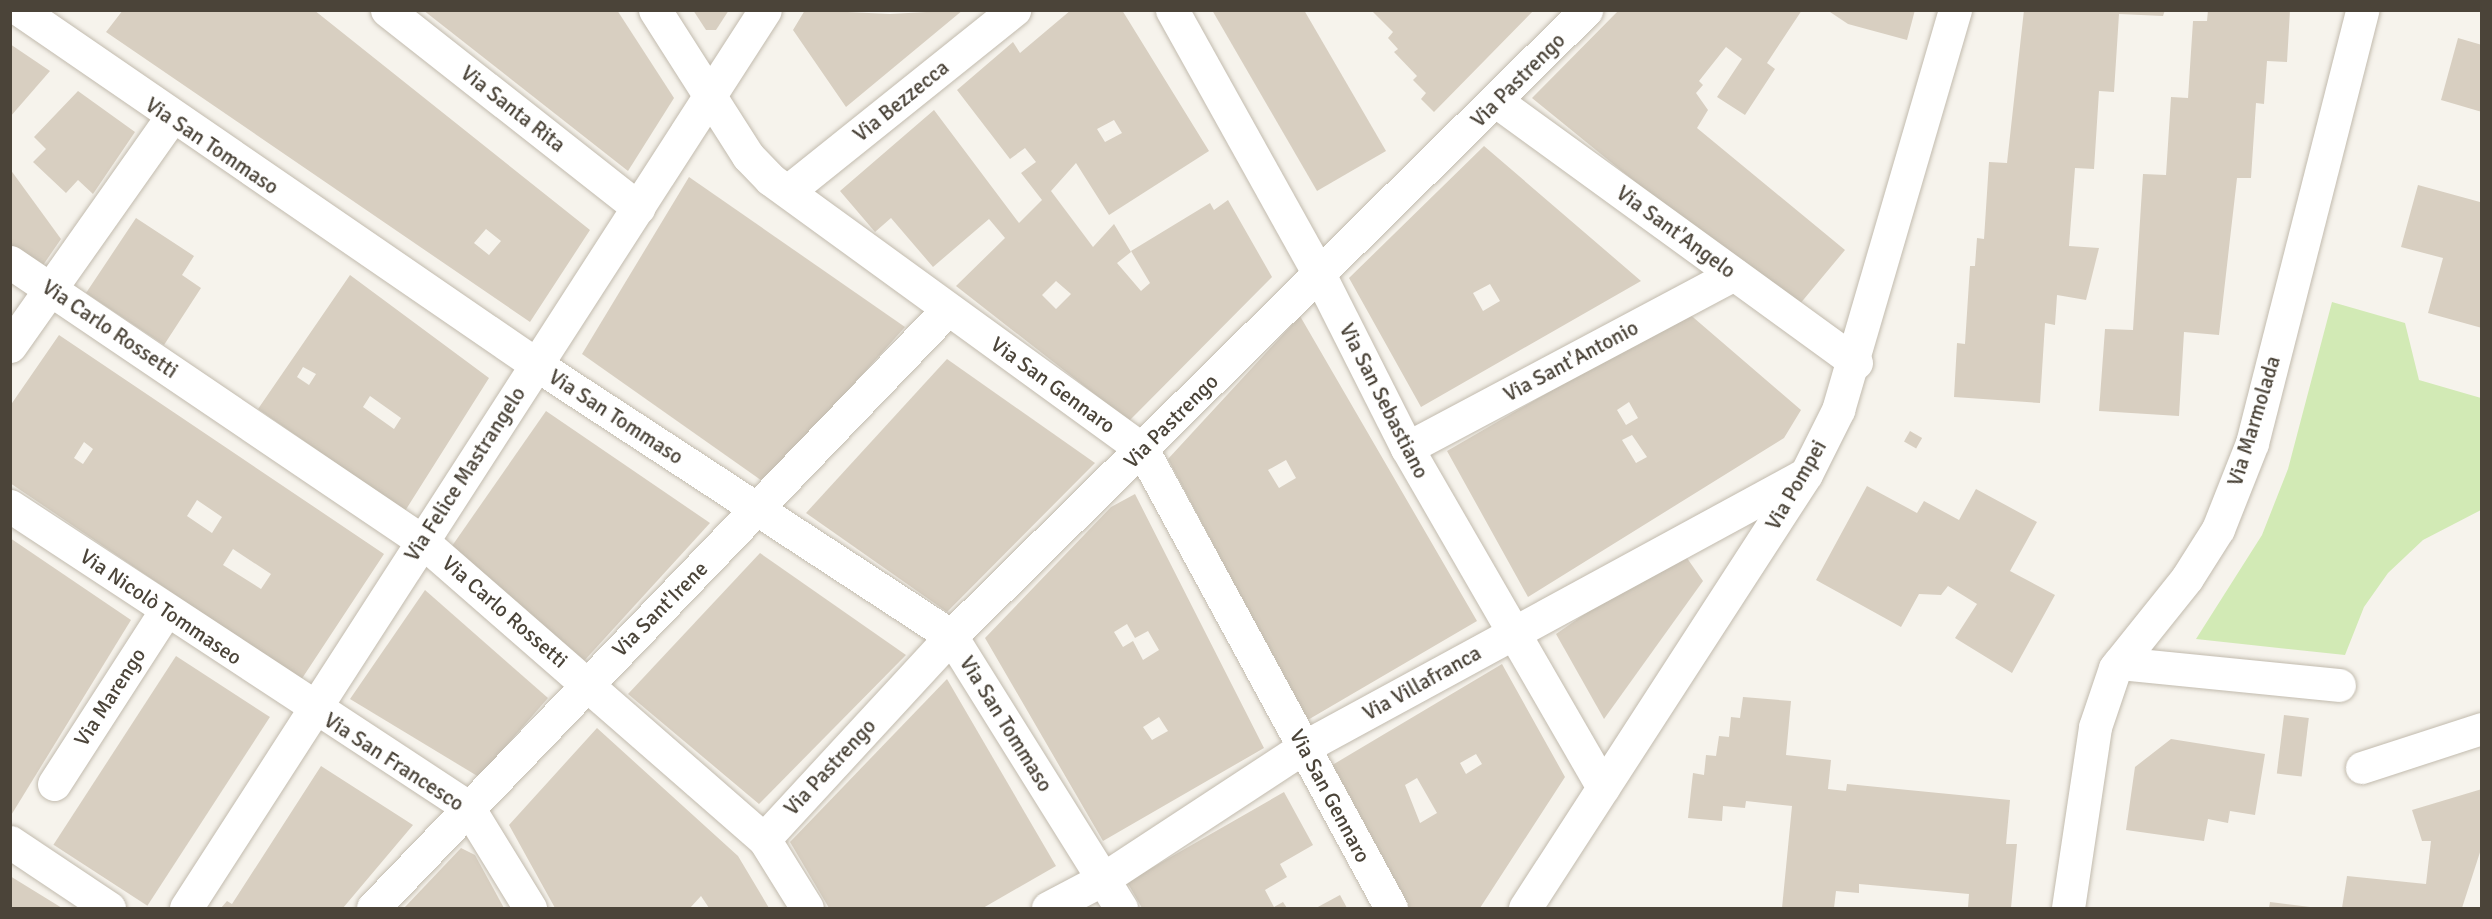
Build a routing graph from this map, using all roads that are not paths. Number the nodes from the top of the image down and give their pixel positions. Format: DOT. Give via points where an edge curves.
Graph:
graph roads {
  1 [pos="20,10"];
  2 [pos="387,10"];
  3 [pos="655,10"];
  4 [pos="765,10"];
  5 [pos="1014,10"];
  6 [pos="1172,10"];
  7 [pos="1586,10"];
  8 [pos="1955,10"];
  9 [pos="2362,10"];
  10 [pos="711,97"];
  11 [pos="1496,101"];
  12 [pos="170,119"];
  13 [pos="789,191"];
  14 [pos="639,208"];
  15 [pos="10,262"];
  16 [pos="1319,274"];
  17 [pos="1734,274"];
  18 [pos="50,289"];
  19 [pos="947,310"];
  20 [pos="10,346"];
  21 [pos="1856,363"];
  22 [pos="537,365"];
  23 [pos="1407,448"];
  24 [pos="1142,449"];
  25 [pos="1806,474"];
  26 [pos="10,506"];
  27 [pos="757,511"];
  28 [pos="422,541"];
  29 [pos="166,610"];
  30 [pos="1513,633"];
  31 [pos="951,636"];
  32 [pos="2119,663"];
  33 [pos="587,683"];
  34 [pos="2339,684"];
  35 [pos="312,709"];
  36 [pos="2481,729"];
  37 [pos="1304,747"];
  38 [pos="2362,768"];
  39 [pos="54,784"];
  40 [pos="1603,788"];
  41 [pos="468,807"];
  42 [pos="764,838"];
  43 [pos="10,842"];
  44 [pos="1103,879"];
  45 [pos="109,909"];
  46 [pos="186,909"];
  47 [pos="373,909"];
  48 [pos="530,909"];
  49 [pos="807,909"];
  50 [pos="1048,909"];
  51 [pos="1121,909"];
  52 [pos="1391,909"];
  53 [pos="1525,909"];
  54 [pos="2068,909"];
  1 -- 12 [label="street, Via San Tommaso"];
  2 -- 14 [label="street, Via Santa Rita"];
  3 -- 10 [label="street, Via San Gennaro"];
  4 -- 10 [label="street, Via Felice Mastrangelo"];
  5 -- 13 [label="street, Via Bezzecca"];
  6 -- 16 [label="street, Via San Sebastiano"];
  7 -- 11 [label="street, Via Pastrengo"];
  8 -- 21 [label="street, Via Pompei"];
  9 -- 32 [label="street, Via Marmolada" via="2252,443 2218,529 2187,578"];
  10 -- 13 [label="street, Via San Gennaro" via="748,156"];
  10 -- 14 [label="street, Via Felice Mastrangelo"];
  11 -- 16 [label="street, Via Pastrengo"];
  11 -- 17 [label="street, Via Sant'Angelo"];
  12 -- 18 [label="street"];
  12 -- 22 [label="street, Via San Tommaso"];
  13 -- 19 [label="street, Via San Gennaro"];
  14 -- 22 [label="street, Via Felice Mastrangelo"];
  15 -- 18 [label="street, Via Carlo Rossetti"];
  16 -- 23 [label="street, Via San Sebastiano"];
  16 -- 24 [label="street, Via Pastrengo"];
  17 -- 21 [label="street, Via Sant'Angelo"];
  17 -- 23 [label="street, Via Sant'Antonio"];
  18 -- 20 [label="street"];
  18 -- 28 [label="street, Via Carlo Rossetti"];
  19 -- 24 [label="street, Via San Gennaro"];
  19 -- 27 [label="street, Via Sant'Irene"];
  21 -- 25 [label="street, Via Pompei"];
  22 -- 27 [label="street, Via San Tommaso"];
  22 -- 28 [label="street, Via Felice Mastrangelo"];
  23 -- 30 [label="street, Via San Sebastiano"];
  24 -- 31 [label="street, Via Pastrengo"];
  24 -- 37 [label="street, Via San Gennaro"];
  25 -- 30 [label="street, Via Villafranca"];
  25 -- 40 [label="street, Via Pompei"];
  26 -- 29 [label="street, Via Nicolò Tommaseo"];
  27 -- 31 [label="street, Via San Tommaso"];
  27 -- 33 [label="street, Via Sant'Irene"];
  28 -- 33 [label="street, Via Carlo Rossetti"];
  28 -- 35 [label="street, Via Felice Mastrangelo"];
  29 -- 35 [label="street, Via Nicolò Tommaseo"];
  29 -- 39 [label="street, Via Marengo"];
  30 -- 37 [label="street, Via Villafranca"];
  30 -- 40 [label="street, Via San Sebastiano"];
  31 -- 42 [label="street, Via Pastrengo"];
  31 -- 44 [label="street, Via San Tommaso"];
  32 -- 34 [label="street"];
  32 -- 54 [label="street, Via Marmolada" via="2095,727"];
  33 -- 41 [label="street, Via Sant'Irene"];
  33 -- 42 [label="street, Via Carlo Rossetti"];
  35 -- 41 [label="street, Via San Francesco"];
  35 -- 46 [label="street, Via Felice Mastrangelo"];
  36 -- 38 [label="street"];
  37 -- 44 [label="street, Via Villafranca"];
  37 -- 52 [label="street, Via San Gennaro"];
  40 -- 53 [label="street, Via Pompei"];
  41 -- 47 [label="street, Via Sant'Irene"];
  41 -- 48 [label="street, Via San Francesco"];
  42 -- 49 [label="street, Via Carlo Rossetti"];
  43 -- 45 [label="street"];
  44 -- 50 [label="street, Via Villafranca"];
  44 -- 51 [label="street, Via San Tommaso"];
}
